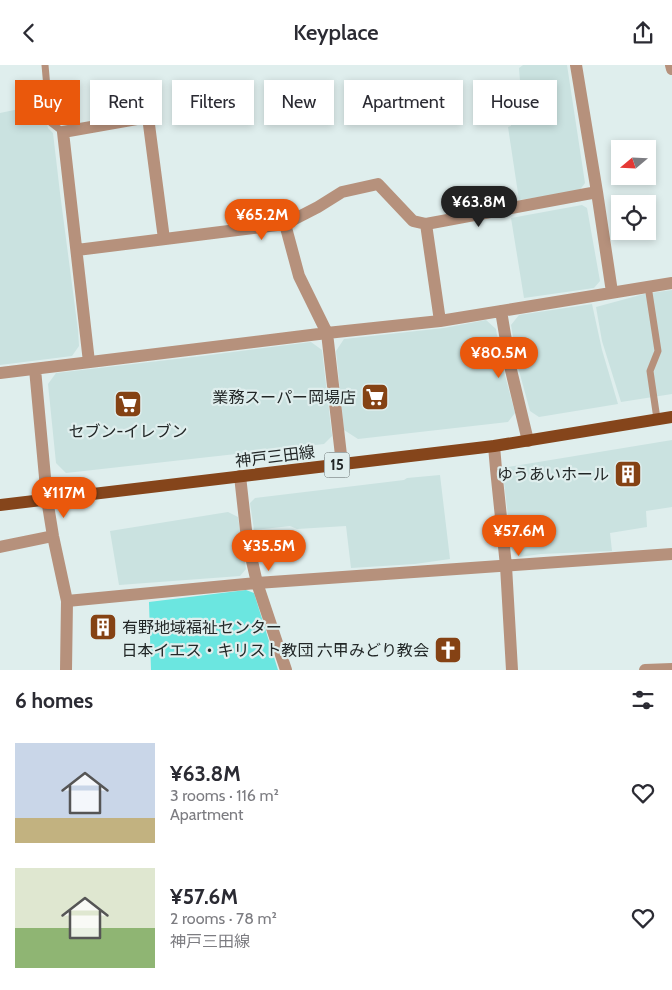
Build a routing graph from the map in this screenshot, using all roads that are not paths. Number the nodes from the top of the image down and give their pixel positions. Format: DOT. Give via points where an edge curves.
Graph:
graph roads {
  1 [pos="45,65"];
  2 [pos="576,65"];
  3 [pos="671,65"];
  4 [pos="672,69"];
  5 [pos="62,132"];
  6 [pos="597,192"];
  7 [pos="426,223"];
  8 [pos="285,224"];
  9 [pos="164,239"];
  10 [pos="77,250"];
  11 [pos="672,283"];
  12 [pos="648,287"];
  13 [pos="612,292"];
  14 [pos="501,311"];
  15 [pos="440,321"];
  16 [pos="327,333"];
  17 [pos="89,362"];
  18 [pos="35,369"];
  19 [pos="0,373"];
  20 [pos="672,417"];
  21 [pos="657,419"];
  22 [pos="528,441"];
  23 [pos="494,447"];
  24 [pos="342,464"];
  25 [pos="240,476"];
  26 [pos="47,499"];
  27 [pos="0,505"];
  28 [pos="53,536"];
  29 [pos="0,547"];
  30 [pos="672,554"];
  31 [pos="506,566"];
  32 [pos="257,583"];
  33 [pos="67,601"];
  34 [pos="672,669"];
  35 [pos="66,670"];
  36 [pos="286,670"];
  37 [pos="512,670"];
  38 [pos="645,670"];
  1 -- 5 [label="lane" via="50,122"];
  2 -- 6 [label="street"];
  3 -- 4 [label="street"];
  5 -- 9 [label="street" via="148,117"];
  5 -- 10 [label="street"];
  6 -- 7 [label="street"];
  6 -- 13 [label="street"];
  7 -- 8 [label="street" via="413,221 378,184 342,192"];
  7 -- 15 [label="street"];
  8 -- 9 [label="street"];
  8 -- 16 [label="street" via="299,276"];
  9 -- 10 [label="street"];
  10 -- 17 [label="street"];
  11 -- 12 [label="street"];
  12 -- 13 [label="street"];
  12 -- 21 [label="lane" via="658,351 650,371"];
  13 -- 14 [label="street"];
  14 -- 15 [label="street"];
  14 -- 22 [label="street"];
  15 -- 16 [label="street"];
  16 -- 17 [label="street"];
  16 -- 24 [label="street"];
  17 -- 18 [label="street"];
  18 -- 19 [label="street"];
  18 -- 26 [label="street"];
  20 -- 21 [label="main road, 神戸三田線 / 15"];
  21 -- 22 [label="main road, 神戸三田線 / 15"];
  22 -- 23 [label="main road, 神戸三田線 / 15"];
  23 -- 24 [label="main road, 神戸三田線 / 15"];
  23 -- 31 [label="street"];
  24 -- 25 [label="main road, 神戸三田線 / 15"];
  25 -- 26 [label="main road, 神戸三田線 / 15"];
  25 -- 32 [label="street" via="247,539"];
  26 -- 27 [label="main road, 神戸三田線 / 15"];
  26 -- 28 [label="street"];
  28 -- 29 [label="street"];
  28 -- 33 [label="street"];
  30 -- 31 [label="street"];
  31 -- 32 [label="street"];
  31 -- 37 [label="street"];
  32 -- 33 [label="street"];
  32 -- 36 [label="street"];
  33 -- 35 [label="street"];
  34 -- 38 [label="street"];
}
